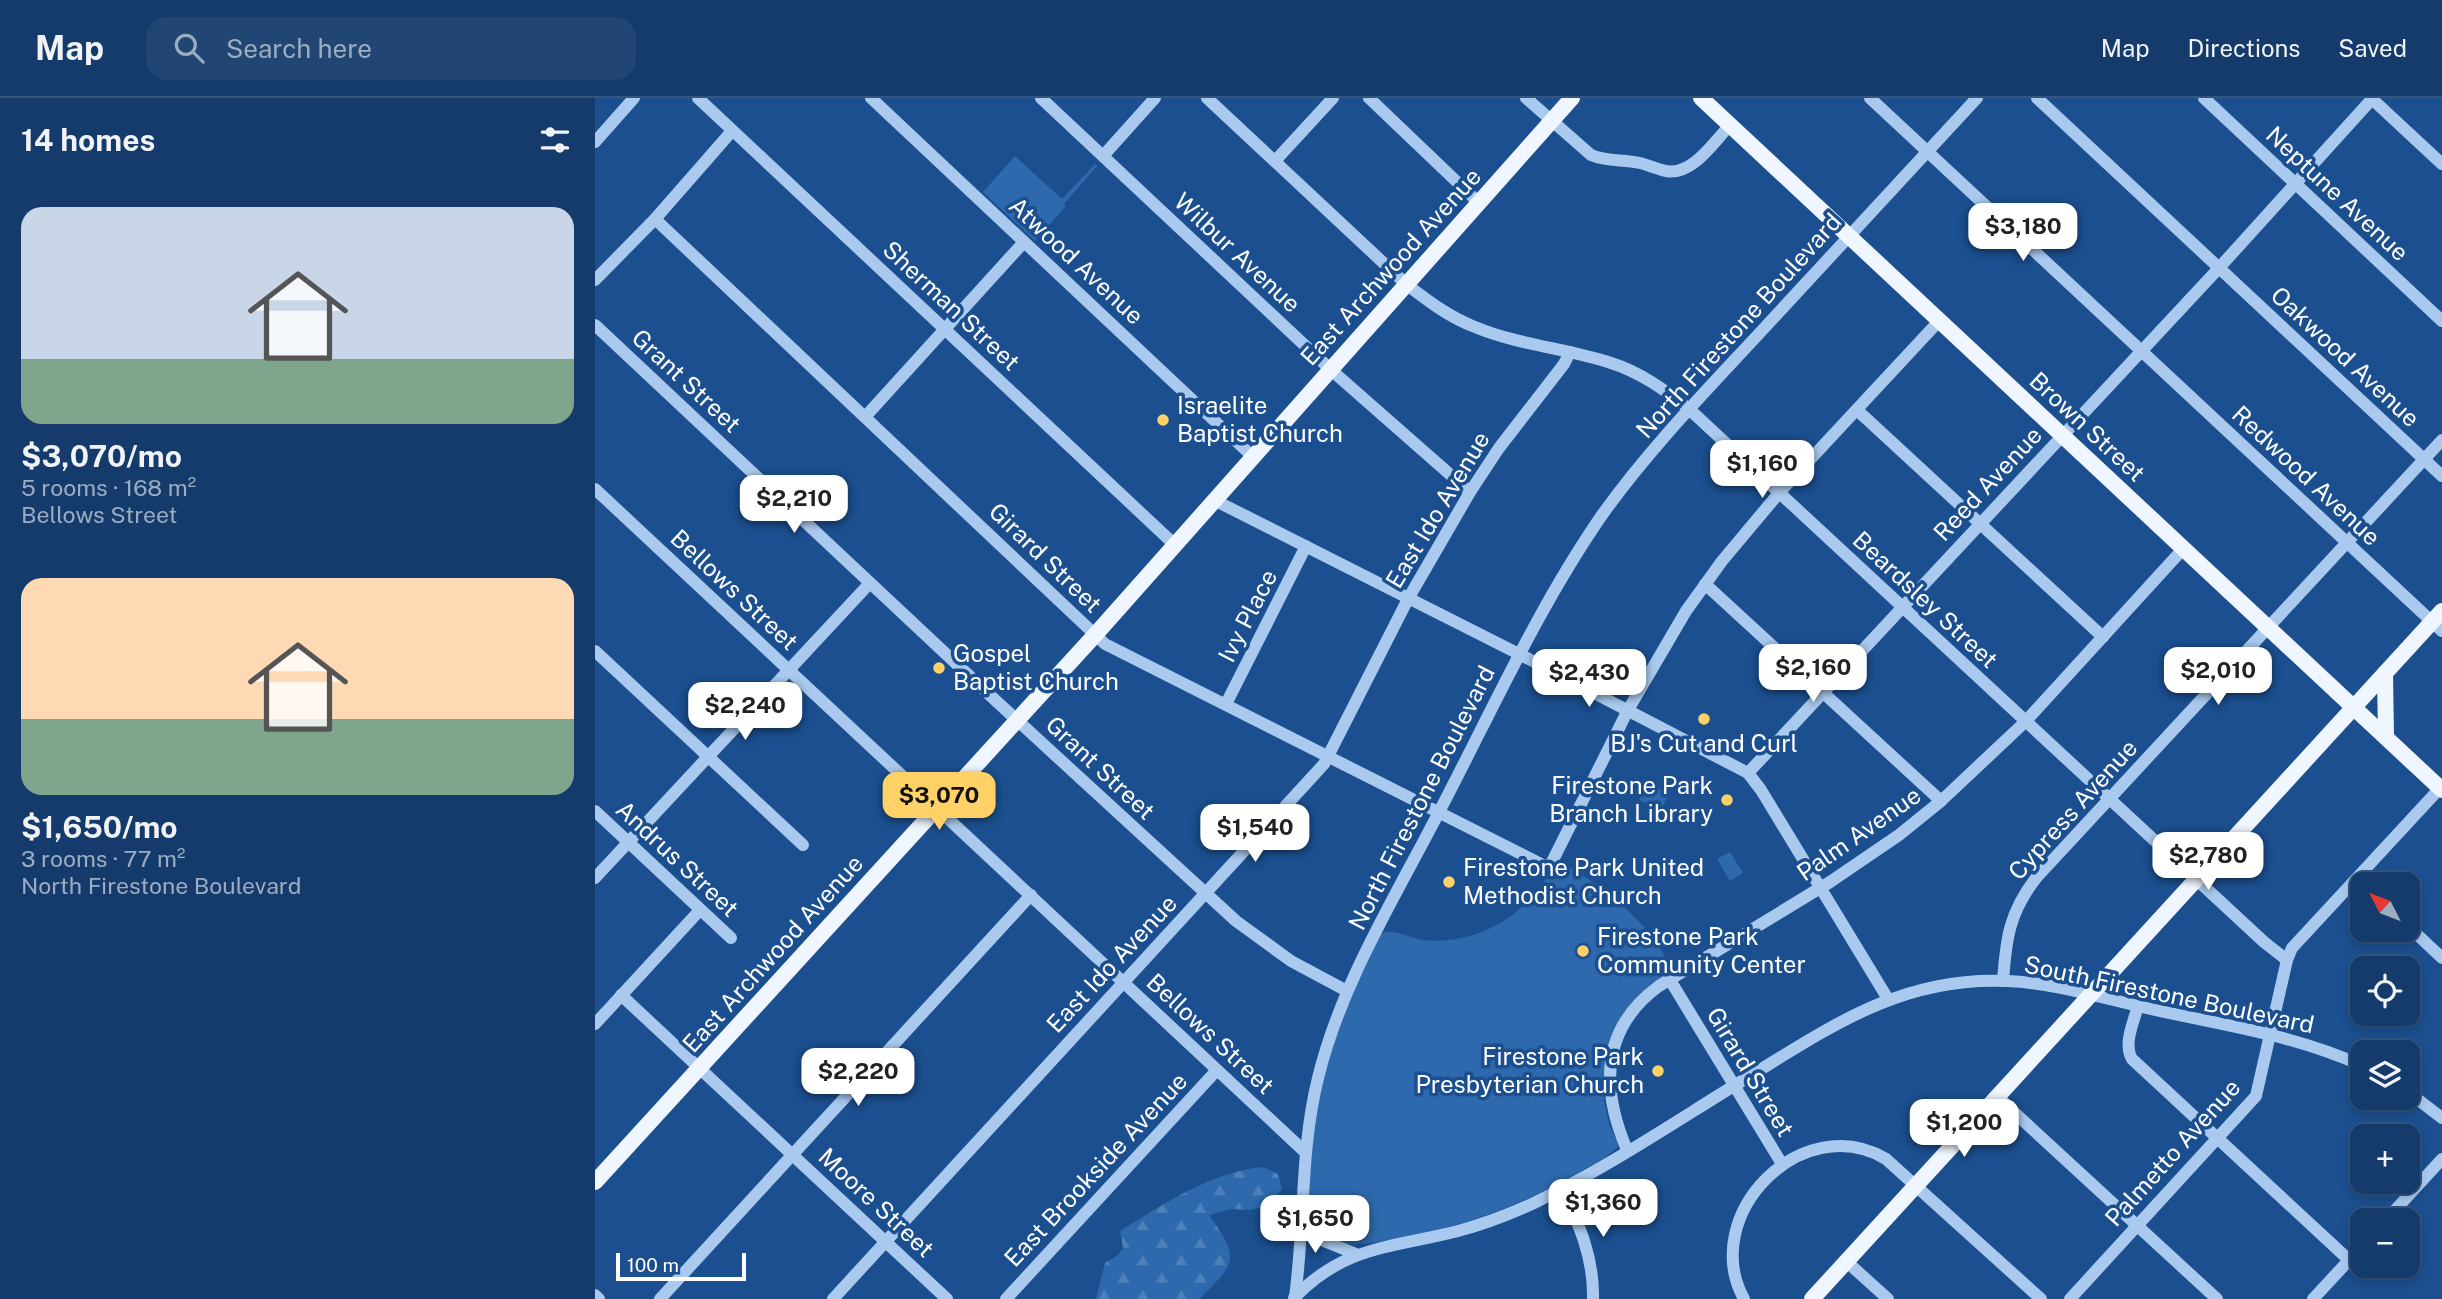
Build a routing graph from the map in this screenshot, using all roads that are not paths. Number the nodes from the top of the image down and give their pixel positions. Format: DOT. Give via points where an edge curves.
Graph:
graph roads {
  1 [pos="634,98"];
  2 [pos="698,98"];
  3 [pos="871,98"];
  4 [pos="1041,98"];
  5 [pos="1156,98"];
  6 [pos="1207,98"];
  7 [pos="1333,98"];
  8 [pos="1369,98"];
  9 [pos="1526,98"];
  10 [pos="1572,98"];
  11 [pos="1701,98"];
  12 [pos="1870,98"];
  13 [pos="1977,98"];
  14 [pos="2037,98"];
  15 [pos="2204,98"];
  16 [pos="2371,99"];
  17 [pos="1551,121"];
  18 [pos="1730,125"];
  19 [pos="732,131"];
  20 [pos="595,142"];
  21 [pos="1928,151"];
  22 [pos="1104,156"];
  23 [pos="1275,161"];
  24 [pos="2442,164"];
  25 [pos="2295,183"];
  26 [pos="1478,202"];
  27 [pos="655,219"];
  28 [pos="1849,236"];
  29 [pos="1024,242"];
  30 [pos="2219,268"];
  31 [pos="595,280"];
  32 [pos="1406,284"];
  33 [pos="1939,321"];
  34 [pos="2442,321"];
  35 [pos="595,325"];
  36 [pos="945,330"];
  37 [pos="2142,350"];
  38 [pos="1570,352"];
  39 [pos="1331,369"];
  40 [pos="1689,409"];
  41 [pos="1857,410"];
  42 [pos="865,417"];
  43 [pos="2062,436"];
  44 [pos="2442,440"];
  45 [pos="1252,456"];
  46 [pos="2424,459"];
  47 [pos="2442,476"];
  48 [pos="595,489"];
  49 [pos="1470,492"];
  50 [pos="1779,493"];
  51 [pos="1214,500"];
  52 [pos="1980,523"];
  53 [pos="2347,542"];
  54 [pos="1175,545"];
  55 [pos="1306,546"];
  56 [pos="2183,549"];
  57 [pos="870,583"];
  58 [pos="1705,584"];
  59 [pos="1408,598"];
  60 [pos="1902,607"];
  61 [pos="2439,621"];
  62 [pos="2268,628"];
  63 [pos="1095,635"];
  64 [pos="2103,637"];
  65 [pos="595,651"];
  66 [pos="1519,654"];
  67 [pos="789,671"];
  68 [pos="2385,673"];
  69 [pos="1824,692"];
  70 [pos="1226,704"];
  71 [pos="2353,706"];
  72 [pos="1628,710"];
  73 [pos="1017,720"];
  74 [pos="2025,722"];
  75 [pos="2386,737"];
  76 [pos="1328,756"];
  77 [pos="708,757"];
  78 [pos="1748,773"];
  79 [pos="2441,788"];
  80 [pos="2109,800"];
  81 [pos="1941,801"];
  82 [pos="938,808"];
  83 [pos="595,811"];
  84 [pos="1439,812"];
  85 [pos="628,842"];
  86 [pos="803,845"];
  87 [pos="2369,872"];
  88 [pos="595,878"];
  89 [pos="2195,879"];
  90 [pos="1820,889"];
  91 [pos="2350,892"];
  92 [pos="1205,894"];
  93 [pos="1031,895"];
  94 [pos="700,910"];
  95 [pos="2420,937"];
  96 [pos="731,938"];
  97 [pos="2442,958"];
  98 [pos="2287,960"];
  99 [pos="1670,980"];
  100 [pos="2003,981"];
  101 [pos="1125,982"];
  102 [pos="1347,991"];
  103 [pos="2090,994"];
  104 [pos="621,995"];
  105 [pos="1888,999"];
  106 [pos="2138,1006"];
  107 [pos="595,1024"];
  108 [pos="2271,1035"];
  109 [pos="2350,1061"];
  110 [pos="700,1068"];
  111 [pos="1217,1070"];
  112 [pos="1734,1085"];
  113 [pos="1998,1095"];
  114 [pos="2420,1102"];
  115 [pos="2442,1118"];
  116 [pos="2219,1138"];
  117 [pos="1627,1150"];
  118 [pos="1304,1151"];
  119 [pos="793,1154"];
  120 [pos="2442,1159"];
  121 [pos="1781,1164"];
  122 [pos="595,1182"];
  123 [pos="1916,1184"];
  124 [pos="1562,1188"];
  125 [pos="2397,1208"];
  126 [pos="1303,1218"];
  127 [pos="2137,1226"];
  128 [pos="886,1241"];
  129 [pos="1356,1254"];
  130 [pos="2349,1260"];
  131 [pos="1846,1261"];
  132 [pos="595,1295"];
  133 [pos="1294,1298"];
  134 [pos="599,1299"];
  135 [pos="660,1299"];
  136 [pos="833,1299"];
  137 [pos="947,1299"];
  138 [pos="1006,1299"];
  139 [pos="1593,1299"];
  140 [pos="1744,1299"];
  141 [pos="1812,1299"];
  142 [pos="1888,1299"];
  143 [pos="2041,1299"];
  144 [pos="2070,1299"];
  145 [pos="2217,1299"];
  146 [pos="2313,1299"];
  1 -- 20 [label="street"];
  2 -- 19 [label="street, Sherman Street"];
  3 -- 29 [label="street, Atwood Avenue"];
  4 -- 22 [label="street, Wilbur Avenue"];
  5 -- 22 [label="street"];
  6 -- 23 [label="street, Beardsley Street"];
  7 -- 23 [label="street"];
  8 -- 26 [label="street"];
  9 -- 17 [label="street"];
  10 -- 17 [label="main road, East Archwood Avenue"];
  11 -- 18 [label="main road, Brown Street"];
  12 -- 21 [label="street, Redwood Avenue"];
  13 -- 21 [label="street, North Firestone Boulevard"];
  14 -- 30 [label="street, Oakwood Avenue"];
  15 -- 25 [label="street, Neptune Avenue"];
  16 -- 24 [label="street"];
  16 -- 25 [label="street, Reed Avenue"];
  17 -- 18 [label="street" via="1602,160 1640,163 1668,172 1691,165"];
  17 -- 26 [label="main road, East Archwood Avenue"];
  18 -- 28 [label="main road, Brown Street"];
  19 -- 27 [label="street"];
  19 -- 36 [label="street, Sherman Street"];
  21 -- 28 [label="street, North Firestone Boulevard"];
  21 -- 37 [label="street, Redwood Avenue"];
  22 -- 39 [label="street, Wilbur Avenue"];
  23 -- 32 [label="street, Beardsley Street"];
  25 -- 30 [label="street, Reed Avenue"];
  25 -- 34 [label="street, Neptune Avenue"];
  26 -- 32 [label="main road, East Archwood Avenue"];
  27 -- 31 [label="street"];
  27 -- 42 [label="street, Girard Street"];
  28 -- 33 [label="main road, Brown Street"];
  28 -- 40 [label="street, North Firestone Boulevard"];
  29 -- 36 [label="street"];
  29 -- 45 [label="street, Atwood Avenue"];
  30 -- 37 [label="street, Reed Avenue"];
  30 -- 46 [label="street, Oakwood Avenue"];
  32 -- 38 [label="street, Beardsley Street" via="1431,304 1474,327"];
  32 -- 39 [label="main road, East Archwood Avenue"];
  33 -- 41 [label="street"];
  33 -- 43 [label="main road, Brown Street"];
  35 -- 57 [label="street, Grant Street"];
  36 -- 42 [label="street"];
  36 -- 54 [label="street, Sherman Street"];
  37 -- 43 [label="street, Reed Avenue"];
  37 -- 53 [label="street, Redwood Avenue"];
  38 -- 40 [label="street, Beardsley Street" via="1638,374"];
  38 -- 49 [label="street, East Ido Avenue"];
  39 -- 45 [label="main road, East Archwood Avenue"];
  39 -- 49 [label="street, Wilbur Avenue"];
  40 -- 50 [label="street, Beardsley Street"];
  40 -- 66 [label="street, North Firestone Boulevard" via="1602,515"];
  41 -- 50 [label="street"];
  41 -- 52 [label="street"];
  42 -- 63 [label="street, Girard Street"];
  43 -- 52 [label="street, Reed Avenue"];
  43 -- 56 [label="main road, Brown Street"];
  44 -- 46 [label="street, Cypress Avenue"];
  45 -- 51 [label="main road, East Archwood Avenue"];
  46 -- 47 [label="street, Oakwood Avenue"];
  46 -- 53 [label="street, Cypress Avenue"];
  48 -- 67 [label="street, Bellows Street"];
  49 -- 59 [label="street, East Ido Avenue"];
  50 -- 58 [label="street"];
  50 -- 60 [label="street, Beardsley Street"];
  51 -- 54 [label="main road, East Archwood Avenue"];
  51 -- 55 [label="street"];
  52 -- 60 [label="street, Reed Avenue"];
  52 -- 64 [label="street"];
  53 -- 61 [label="street, Redwood Avenue"];
  53 -- 62 [label="street, Cypress Avenue"];
  54 -- 63 [label="main road, East Archwood Avenue"];
  55 -- 59 [label="street"];
  55 -- 70 [label="street, Ivy Place"];
  56 -- 62 [label="main road, Brown Street"];
  56 -- 64 [label="street, Palm Avenue"];
  57 -- 67 [label="street"];
  57 -- 73 [label="street, Grant Street"];
  58 -- 69 [label="street"];
  58 -- 72 [label="street" via="1667,639"];
  59 -- 66 [label="street"];
  59 -- 76 [label="street, East Ido Avenue"];
  60 -- 69 [label="street, Reed Avenue"];
  60 -- 74 [label="street, Beardsley Street"];
  61 -- 68 [label="main road"];
  62 -- 71 [label="main road, Brown Street"];
  62 -- 80 [label="street, Cypress Avenue"];
  63 -- 70 [label="street, Girard Street"];
  63 -- 73 [label="main road, East Archwood Avenue"];
  64 -- 74 [label="street, Palm Avenue"];
  65 -- 77 [label="street"];
  66 -- 72 [label="street"];
  66 -- 84 [label="street, North Firestone Boulevard"];
  67 -- 77 [label="street"];
  67 -- 82 [label="street, Bellows Street"];
  68 -- 71 [label="main road"];
  68 -- 75 [label="main road"];
  69 -- 78 [label="street, Reed Avenue"];
  69 -- 81 [label="street"];
  70 -- 76 [label="street, Girard Street"];
  71 -- 75 [label="main road, Brown Street"];
  71 -- 89 [label="main road"];
  72 -- 78 [label="street"];
  72 -- 84 [label="street, Girard Street" via="1549,868"];
  73 -- 82 [label="main road, East Archwood Avenue"];
  73 -- 92 [label="street, Grant Street"];
  74 -- 80 [label="street, Beardsley Street"];
  74 -- 81 [label="street, Palm Avenue"];
  75 -- 79 [label="main road, Brown Street"];
  76 -- 84 [label="street, Girard Street"];
  76 -- 92 [label="street, East Ido Avenue"];
  77 -- 85 [label="street"];
  77 -- 86 [label="street"];
  78 -- 90 [label="street"];
  79 -- 87 [label="street, Palmetto Avenue"];
  80 -- 89 [label="street, Beardsley Street"];
  80 -- 100 [label="street, Cypress Avenue" via="2024,894 2007,934"];
  81 -- 90 [label="street, Palm Avenue"];
  82 -- 93 [label="street, Bellows Street"];
  82 -- 110 [label="main road, East Archwood Avenue"];
  83 -- 85 [label="street, Andrus Street"];
  84 -- 102 [label="street, North Firestone Boulevard"];
  85 -- 88 [label="street"];
  85 -- 94 [label="street, Andrus Street"];
  89 -- 98 [label="street, Beardsley Street"];
  89 -- 103 [label="main road"];
  90 -- 99 [label="street, Palm Avenue"];
  90 -- 105 [label="street"];
  91 -- 98 [label="street, Palmetto Avenue" via="2292,948"];
  92 -- 101 [label="street, East Ido Avenue"];
  92 -- 102 [label="street, Grant Street" via="1268,946"];
  93 -- 101 [label="street, Bellows Street"];
  93 -- 119 [label="street"];
  94 -- 96 [label="street, Andrus Street"];
  94 -- 104 [label="street"];
  95 -- 97 [label="street"];
  98 -- 108 [label="street, Palmetto Avenue"];
  99 -- 112 [label="street, Girard Street"];
  99 -- 117 [label="street, Palm Avenue" via="1633,1011 1612,1057 1609,1093"];
  100 -- 103 [label="street, South Firestone Boulevard"];
  100 -- 105 [label="street, South Firestone Boulevard" via="1944,986"];
  101 -- 111 [label="street, Bellows Street"];
  101 -- 128 [label="street, East Ido Avenue"];
  102 -- 118 [label="street, North Firestone Boulevard" via="1318,1079"];
  103 -- 106 [label="street, South Firestone Boulevard"];
  103 -- 113 [label="main road"];
  104 -- 107 [label="street"];
  104 -- 110 [label="street, Moore Street"];
  105 -- 112 [label="street, South Firestone Boulevard" via="1835,1024"];
  106 -- 108 [label="street, South Firestone Boulevard"];
  106 -- 116 [label="street" via="2129,1053"];
  108 -- 109 [label="street, South Firestone Boulevard"];
  108 -- 116 [label="street, Palmetto Avenue" via="2256,1096"];
  110 -- 119 [label="street, Moore Street"];
  110 -- 122 [label="main road, East Archwood Avenue"];
  111 -- 118 [label="street, Bellows Street"];
  111 -- 138 [label="street, East Brookside Avenue"];
  112 -- 117 [label="street, South Firestone Boulevard"];
  112 -- 121 [label="street, Girard Street"];
  113 -- 123 [label="main road"];
  113 -- 127 [label="street"];
  114 -- 115 [label="street"];
  116 -- 127 [label="street, Palmetto Avenue"];
  116 -- 130 [label="street"];
  117 -- 124 [label="street, South Firestone Boulevard"];
  118 -- 126 [label="street, North Firestone Boulevard"];
  119 -- 128 [label="street, Moore Street"];
  119 -- 135 [label="street"];
  120 -- 125 [label="street"];
  121 -- 123 [label="street, Girard Street" via="1815,1149 1842,1145 1881,1156"];
  121 -- 140 [label="street" via="1752,1196 1737,1225 1733,1268"];
  123 -- 131 [label="main road"];
  123 -- 143 [label="street, Girard Street"];
  124 -- 129 [label="street, South Firestone Boulevard" via="1461,1230"];
  124 -- 139 [label="street" via="1587,1245"];
  126 -- 129 [label="street" via="1324,1241"];
  126 -- 133 [label="street, North Firestone Boulevard"];
  127 -- 144 [label="street, Palmetto Avenue"];
  127 -- 145 [label="street"];
  128 -- 136 [label="street, East Ido Avenue"];
  128 -- 137 [label="street, Moore Street"];
  129 -- 133 [label="street, South Firestone Boulevard" via="1323,1271"];
  130 -- 146 [label="street"];
  131 -- 141 [label="main road"];
  131 -- 142 [label="street"];
  132 -- 134 [label="street"];
}
